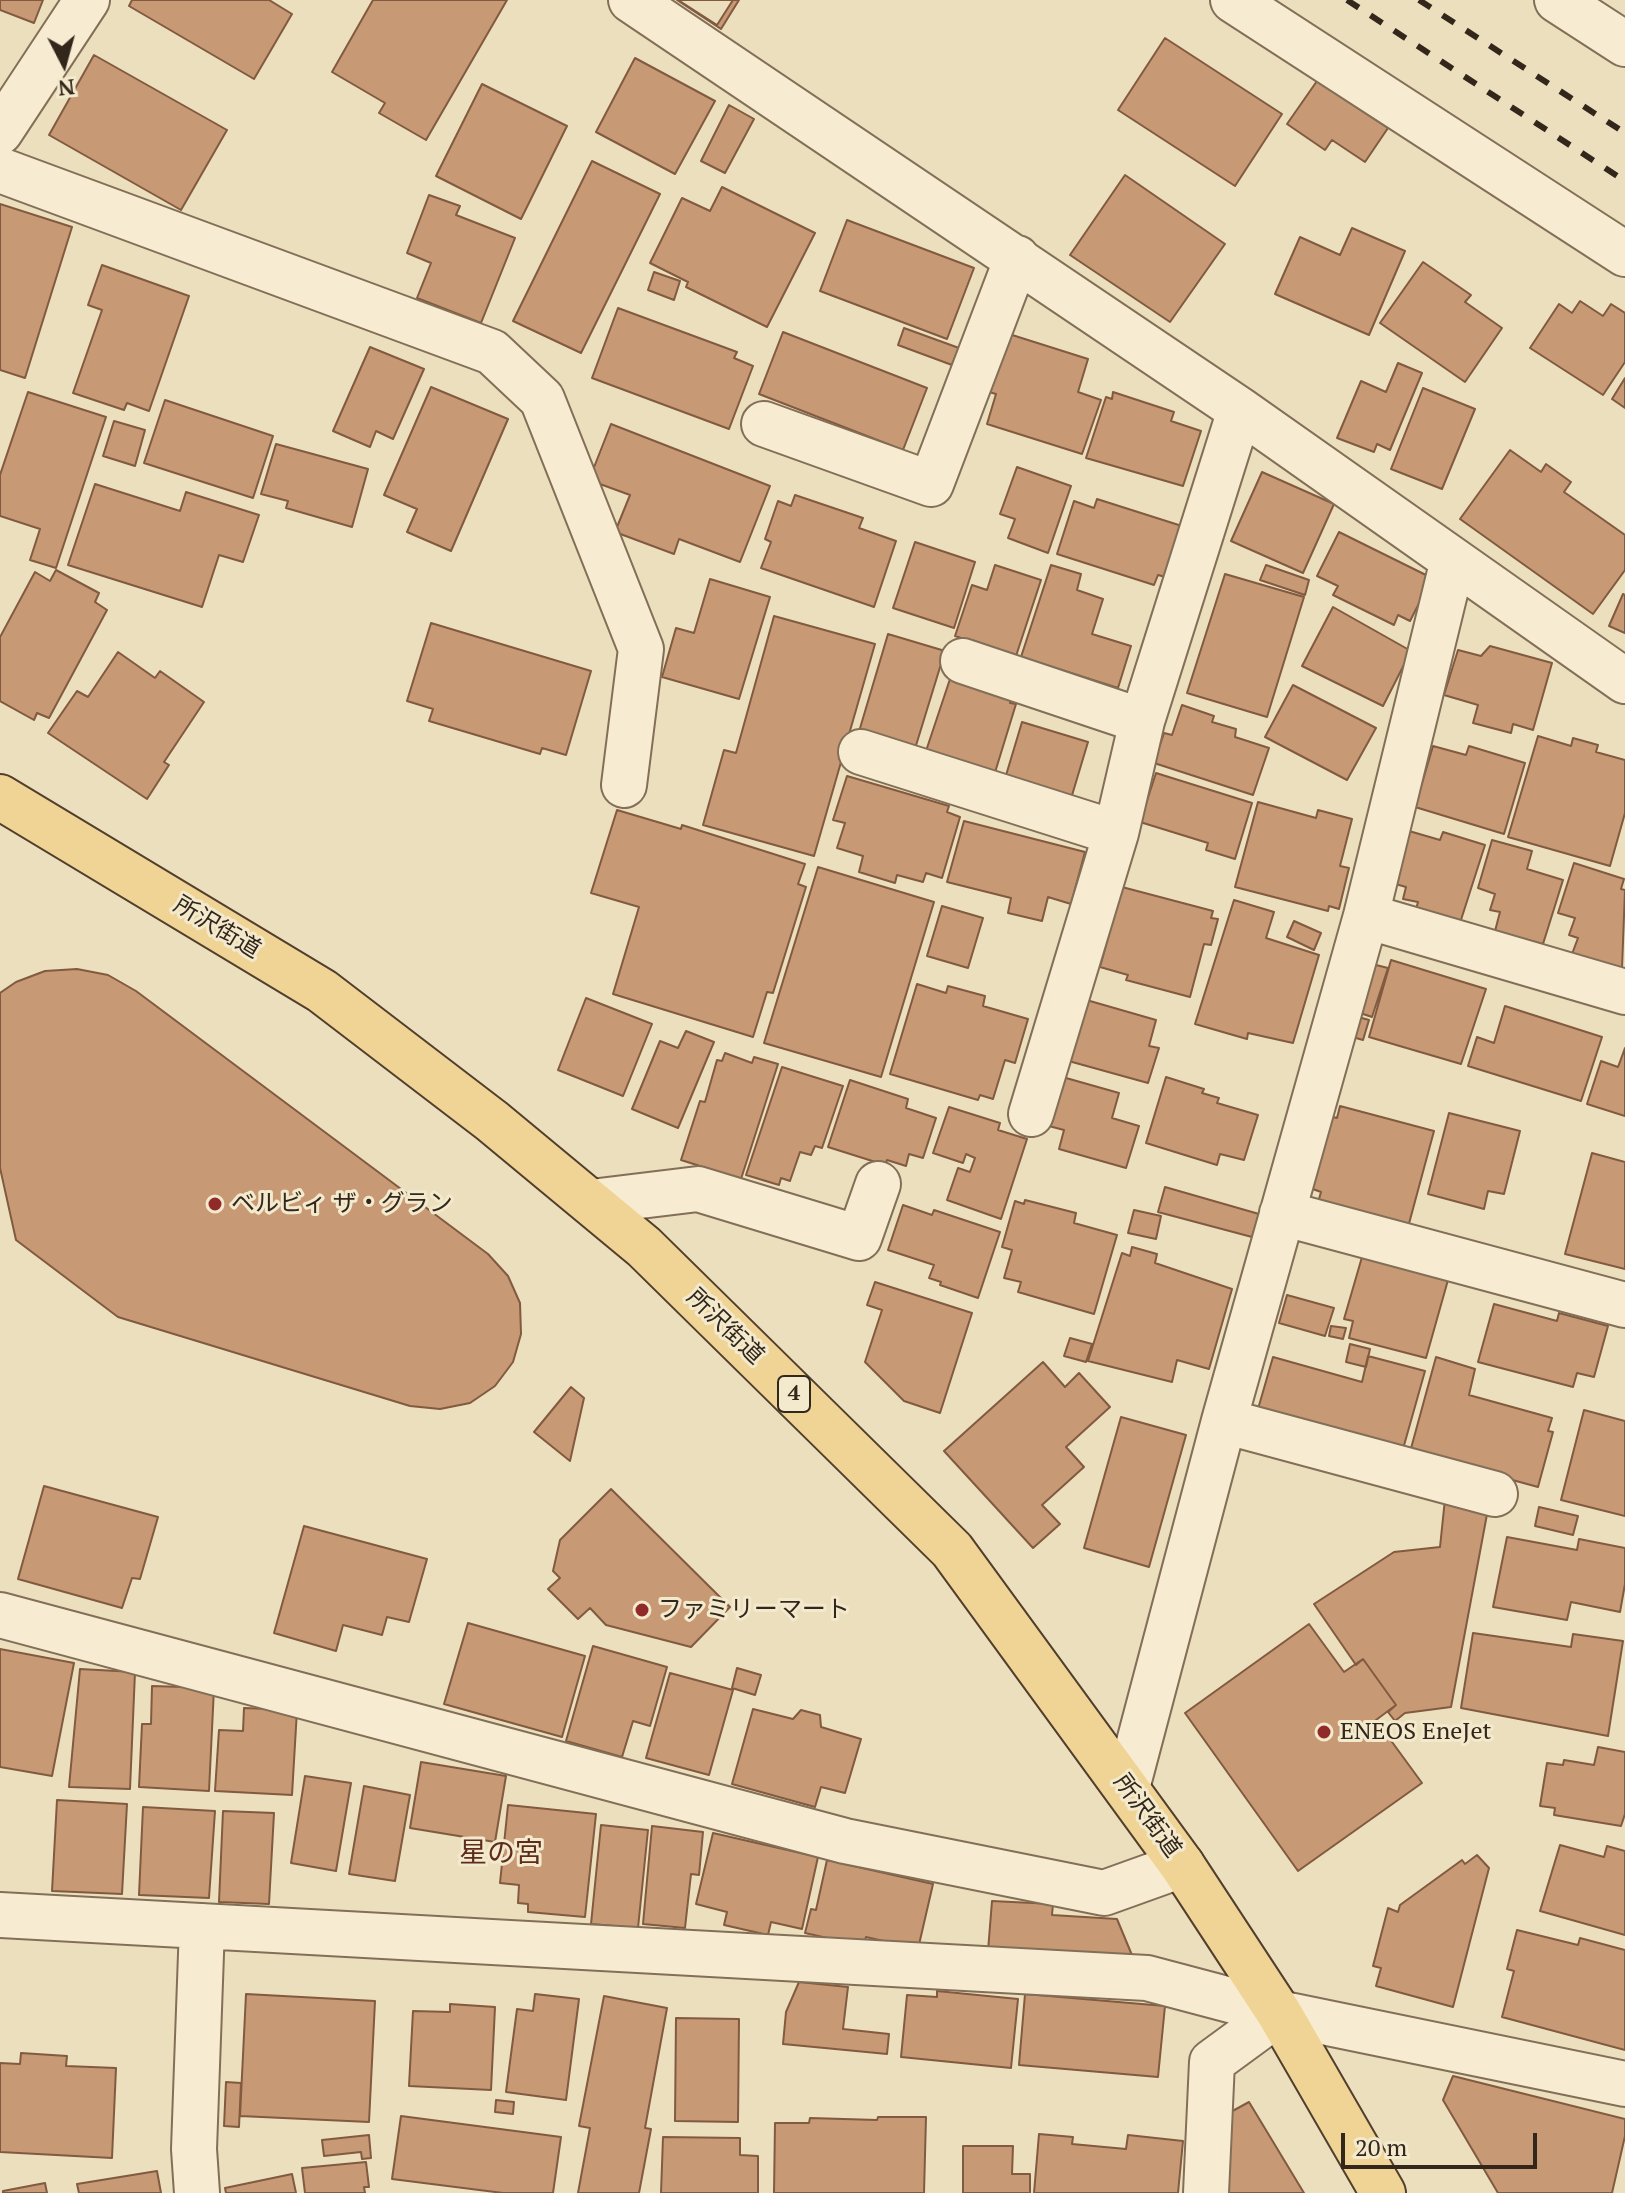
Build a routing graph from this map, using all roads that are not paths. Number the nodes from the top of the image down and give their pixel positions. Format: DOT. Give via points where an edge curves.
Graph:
graph roads {
  1 [pos="87,0"];
  2 [pos="631,0"];
  3 [pos="1233,0"];
  4 [pos="1557,0"];
  5 [pos="1625,44"];
  6 [pos="0,132"];
  7 [pos="0,170"];
  8 [pos="1625,254"];
  9 [pos="1017,258"];
  10 [pos="1240,410"];
  11 [pos="764,424"];
  12 [pos="1453,560"];
  13 [pos="963,661"];
  14 [pos="1625,681"];
  15 [pos="1142,721"];
  16 [pos="861,752"];
  17 [pos="624,785"];
  18 [pos="0,797"];
  19 [pos="1116,833"];
  20 [pos="1366,916"];
  21 [pos="1625,992"];
  22 [pos="1031,1114"];
  23 [pos="878,1184"];
  24 [pos="591,1202"];
  25 [pos="1282,1213"];
  26 [pos="1625,1305"];
  27 [pos="1224,1421"];
  28 [pos="1495,1494"];
  29 [pos="0,1615"];
  30 [pos="1127,1788"];
  31 [pos="1182,1865"];
  32 [pos="0,1915"];
  33 [pos="202,1926"];
  34 [pos="1279,2013"];
  35 [pos="1625,2084"];
  36 [pos="197,2193"];
  37 [pos="1206,2193"];
  38 [pos="1383,2193"];
  1 -- 6 [label="street"];
  2 -- 9 [label="street"];
  3 -- 8 [label="street"];
  4 -- 5 [label="street"];
  7 -- 17 [label="street" via="492,352 542,399 641,649"];
  9 -- 10 [label="street"];
  9 -- 11 [label="street" via="931,484"];
  10 -- 12 [label="street"];
  10 -- 15 [label="street"];
  12 -- 14 [label="street"];
  12 -- 20 [label="street"];
  13 -- 15 [label="street"];
  15 -- 19 [label="street"];
  16 -- 19 [label="street"];
  18 -- 24 [label="main road, 所沢街道 / 4" via="322,991"];
  19 -- 22 [label="street"];
  20 -- 21 [label="street"];
  20 -- 25 [label="street"];
  23 -- 24 [label="street" via="859,1238 698,1189"];
  24 -- 30 [label="main road, 所沢街道 / 4" via="644,1247 952,1550"];
  25 -- 26 [label="street"];
  25 -- 27 [label="street"];
  27 -- 28 [label="street"];
  27 -- 30 [label="street"];
  29 -- 31 [label="street" via="845,1841 1104,1893"];
  30 -- 31 [label="main road, 所沢街道 / 4"];
  31 -- 34 [label="main road, 所沢街道 / 4"];
  32 -- 33 [label="street"];
  33 -- 34 [label="street" via="1147,1978"];
  33 -- 36 [label="street"];
  34 -- 35 [label="street"];
  34 -- 37 [label="street" via="1212,2062"];
  34 -- 38 [label="main road, 所沢街道 / 4"];
}
